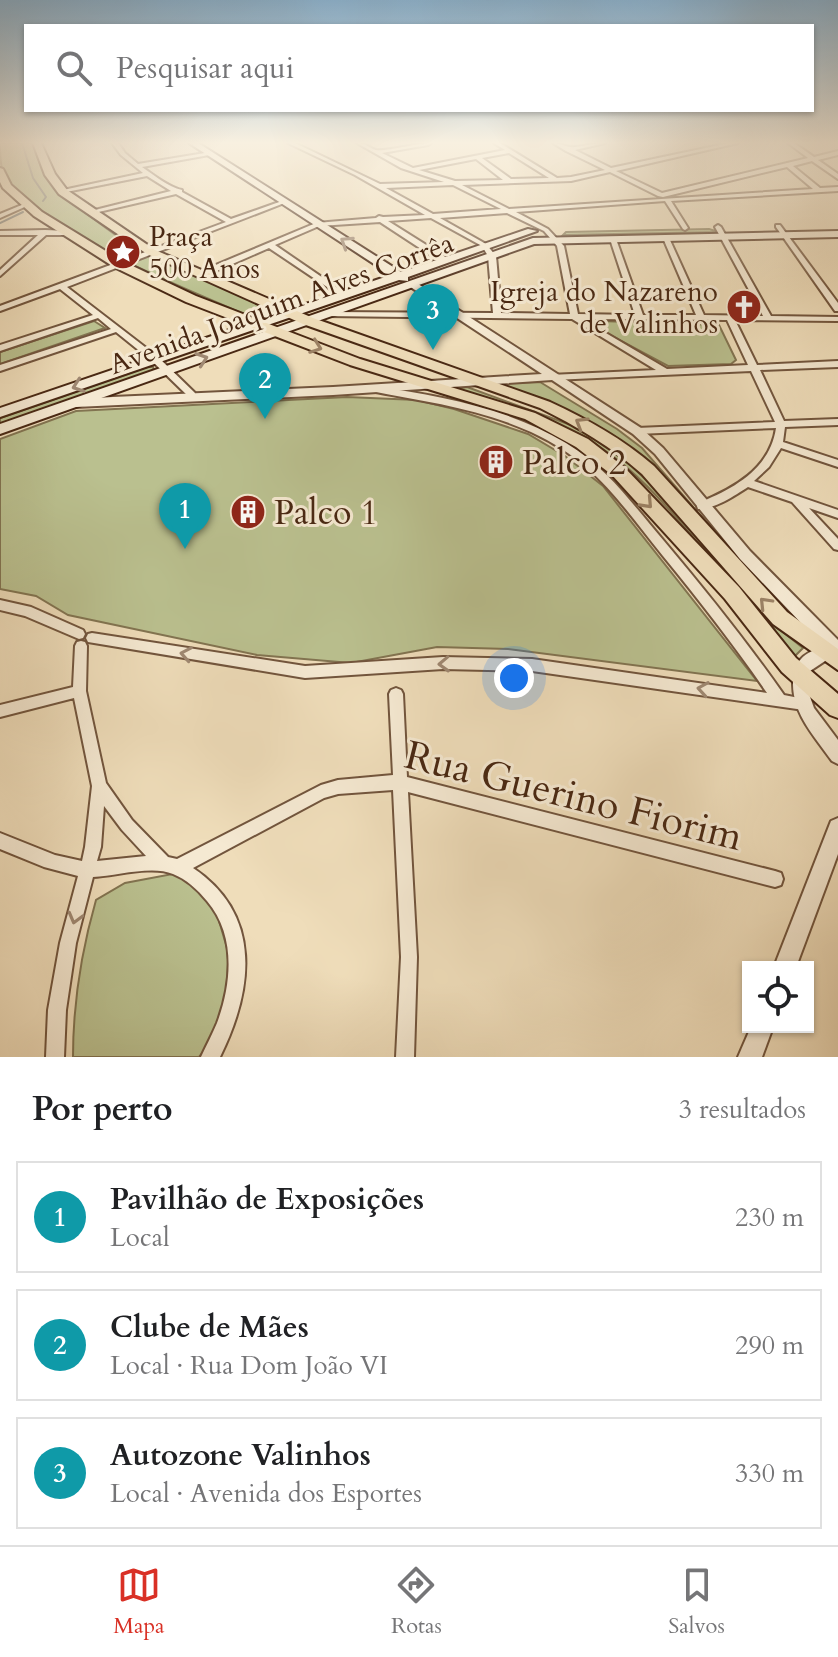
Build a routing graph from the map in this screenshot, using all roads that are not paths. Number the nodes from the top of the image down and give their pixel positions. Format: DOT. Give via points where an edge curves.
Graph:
graph roads {
  1 [pos="11,192"];
  2 [pos="63,192"];
  3 [pos="174,192"];
  4 [pos="182,192"];
  5 [pos="269,192"];
  6 [pos="389,192"];
  7 [pos="472,192"];
  8 [pos="654,192"];
  9 [pos="681,192"];
  10 [pos="785,192"];
  11 [pos="663,197"];
  12 [pos="284,202"];
  13 [pos="26,205"];
  14 [pos="507,210"];
  15 [pos="90,212"];
  16 [pos="431,215"];
  17 [pos="0,216"];
  18 [pos="379,218"];
  19 [pos="231,222"];
  20 [pos="318,224"];
  21 [pos="838,226"];
  22 [pos="685,228"];
  23 [pos="782,230"];
  24 [pos="45,232"];
  25 [pos="722,232"];
  26 [pos="68,233"];
  27 [pos="838,234"];
  28 [pos="0,235"];
  29 [pos="124,235"];
  30 [pos="551,235"];
  31 [pos="666,238"];
  32 [pos="613,239"];
  33 [pos="269,244"];
  34 [pos="484,245"];
  35 [pos="89,247"];
  36 [pos="151,252"];
  37 [pos="492,256"];
  38 [pos="444,260"];
  39 [pos="118,264"];
  40 [pos="0,274"];
  41 [pos="202,274"];
  42 [pos="399,276"];
  43 [pos="412,284"];
  44 [pos="61,286"];
  45 [pos="342,295"];
  46 [pos="445,306"];
  47 [pos="0,309"];
  48 [pos="838,309"];
  49 [pos="289,312"];
  50 [pos="328,314"];
  51 [pos="100,315"];
  52 [pos="425,315"];
  53 [pos="497,315"];
  54 [pos="462,317"];
  55 [pos="640,317"];
  56 [pos="575,318"];
  57 [pos="701,318"];
  58 [pos="730,318"];
  59 [pos="769,319"];
  60 [pos="838,319"];
  61 [pos="308,321"];
  62 [pos="253,324"];
  63 [pos="118,329"];
  64 [pos="279,332"];
  65 [pos="0,348"];
  66 [pos="155,359"];
  67 [pos="838,364"];
  68 [pos="0,368"];
  69 [pos="373,368"];
  70 [pos="753,368"];
  71 [pos="166,371"];
  72 [pos="666,372"];
  73 [pos="436,376"];
  74 [pos="553,377"];
  75 [pos="504,384"];
  76 [pos="373,389"];
  77 [pos="352,390"];
  78 [pos="192,395"];
  79 [pos="76,403"];
  80 [pos="0,413"];
  81 [pos="838,422"];
  82 [pos="781,424"];
  83 [pos="0,429"];
  84 [pos="637,431"];
  85 [pos="780,444"];
  86 [pos="838,464"];
  87 [pos="748,483"];
  88 [pos="794,499"];
  89 [pos="702,506"];
  90 [pos="838,514"];
  91 [pos="838,546"];
  92 [pos="0,605"];
  93 [pos="84,639"];
  94 [pos="835,655"];
  95 [pos="802,678"];
  96 [pos="79,691"];
  97 [pos="396,694"];
  98 [pos="780,700"];
  99 [pos="804,704"];
  100 [pos="838,708"];
  101 [pos="0,711"];
  102 [pos="837,753"];
  103 [pos="398,782"];
  104 [pos="99,786"];
  105 [pos="838,828"];
  106 [pos="0,841"];
  107 [pos="170,864"];
  108 [pos="88,869"];
  109 [pos="775,879"];
  110 [pos="787,961"];
  111 [pos="760,1033"];
  112 [pos="55,1057"];
  113 [pos="210,1057"];
  114 [pos="405,1057"];
  115 [pos="750,1057"];
  1 -- 13 [label="main road"];
  2 -- 15 [label="main road"];
  3 -- 15 [label="street"];
  4 -- 19 [label="street"];
  5 -- 12 [label="main road"];
  6 -- 16 [label="street"];
  7 -- 14 [label="street"];
  8 -- 11 [label="street"];
  9 -- 11 [label="street"];
  10 -- 11 [label="street"];
  11 -- 14 [label="street"];
  11 -- 22 [label="street"];
  12 -- 19 [label="street"];
  12 -- 20 [label="main road"];
  13 -- 17 [label="street"];
  13 -- 26 [label="main road"];
  14 -- 16 [label="street"];
  14 -- 30 [label="street"];
  15 -- 29 [label="main road"];
  16 -- 18 [label="street"];
  16 -- 34 [label="street"];
  18 -- 20 [label="street"];
  18 -- 38 [label="street"];
  19 -- 36 [label="street"];
  20 -- 33 [label="street"];
  42 -- 20 [label="main road, one-way"];
  21 -- 23 [label="main road, Avenida Joaquim Alves Corrêa"];
  22 -- 25 [label="main road, Avenida Joaquim Alves Corrêa"];
  22 -- 30 [label="main road, Avenida Joaquim Alves Corrêa"];
  23 -- 25 [label="main road, Avenida Joaquim Alves Corrêa"];
  23 -- 27 [label="main road, Avenida Joaquim Alves Corrêa"];
  23 -- 48 [label="street"];
  24 -- 26 [label="street"];
  24 -- 28 [label="street"];
  24 -- 40 [label="street"];
  25 -- 31 [label="main road, Avenida Joaquim Alves Corrêa"];
  25 -- 59 [label="street"];
  26 -- 35 [label="main road"];
  29 -- 35 [label="main road" via="115,246"];
  29 -- 36 [label="main road"];
  30 -- 32 [label="main road, Avenida Joaquim Alves Corrêa"];
  30 -- 34 [label="main road, Avenida Joaquim Alves Corrêa" via="524,232"];
  30 -- 37 [label="main road, Avenida Joaquim Alves Corrêa"];
  30 -- 56 [label="street" via="562,251"];
  31 -- 32 [label="main road, Avenida Joaquim Alves Corrêa"];
  31 -- 57 [label="street"];
  32 -- 55 [label="street"];
  33 -- 41 [label="street"];
  33 -- 45 [label="street"];
  34 -- 37 [label="street"];
  34 -- 38 [label="main road, Avenida Joaquim Alves Corrêa"];
  35 -- 39 [label="main road"];
  36 -- 39 [label="street"];
  36 -- 41 [label="main road"];
  37 -- 43 [label="main road, Avenida Joaquim Alves Corrêa"];
  37 -- 53 [label="street"];
  38 -- 42 [label="main road, Avenida Joaquim Alves Corrêa"];
  39 -- 44 [label="street"];
  39 -- 62 [label="main road"];
  41 -- 49 [label="main road"];
  42 -- 43 [label="main road"];
  42 -- 45 [label="main road, Avenida Joaquim Alves Corrêa"];
  43 -- 46 [label="street"];
  43 -- 50 [label="main road, Avenida Joaquim Alves Corrêa"];
  44 -- 47 [label="street"];
  44 -- 51 [label="street"];
  45 -- 49 [label="main road, Avenida Joaquim Alves Corrêa"];
  46 -- 52 [label="street"];
  46 -- 54 [label="street"];
  49 -- 61 [label="main road"];
  49 -- 62 [label="main road, Avenida Joaquim Alves Corrêa"];
  50 -- 52 [label="street"];
  50 -- 61 [label="main road, Avenida Joaquim Alves Corrêa"];
  51 -- 63 [label="street"];
  51 -- 65 [label="street"];
  52 -- 54 [label="street"];
  53 -- 54 [label="street"];
  53 -- 56 [label="street"];
  54 -- 74 [label="street"];
  55 -- 56 [label="street"];
  55 -- 57 [label="street"];
  56 -- 72 [label="street"];
  57 -- 58 [label="street"];
  58 -- 59 [label="street"];
  58 -- 70 [label="street"];
  59 -- 60 [label="street"];
  61 -- 64 [label="main road, Avenida Joaquim Alves Corrêa"];
  61 -- 73 [label="main road"];
  62 -- 64 [label="main road"];
  62 -- 66 [label="main road, Avenida Joaquim Alves Corrêa"];
  63 -- 66 [label="street"];
  63 -- 68 [label="street"];
  64 -- 69 [label="main road, one-way"];
  71 -- 64 [label="main road, Avenida Joaquim Alves Corrêa, one-way"];
  66 -- 71 [label="street"];
  66 -- 80 [label="main road, Avenida Joaquim Alves Corrêa, one-way"];
  67 -- 70 [label="street"];
  69 -- 73 [label="main road"];
  69 -- 77 [label="street" via="369,386"];
  70 -- 72 [label="street"];
  70 -- 82 [label="street"];
  71 -- 78 [label="street"];
  71 -- 79 [label="main road, Avenida Joaquim Alves Corrêa"];
  72 -- 74 [label="street"];
  73 -- 75 [label="main road"];
  73 -- 76 [label="street"];
  73 -- 95 [label="main road, one-way" via="530,416 606,460 732,593"];
  74 -- 75 [label="street"];
  74 -- 84 [label="street"];
  94 -- 75 [label="main road, one-way" via="780,618 630,454"];
  76 -- 77 [label="street"];
  76 -- 98 [label="street" via="484,411 530,428 586,460 741,643"];
  77 -- 78 [label="street"];
  78 -- 79 [label="street"];
  79 -- 83 [label="main road, Avenida Joaquim Alves Corrêa"];
  81 -- 82 [label="street"];
  82 -- 84 [label="street"];
  82 -- 85 [label="street"];
  84 -- 89 [label="street"];
  85 -- 86 [label="street"];
  85 -- 87 [label="street"];
  87 -- 88 [label="street"];
  87 -- 89 [label="street"];
  88 -- 90 [label="street"];
  88 -- 91 [label="street"];
  89 -- 94 [label="street"];
  92 -- 93 [label="street" via="37,614"];
  93 -- 96 [label="street"];
  98 -- 93 [label="street, one-way" via="532,665 443,663 293,671"];
  94 -- 95 [label="street" via="806,664"];
  95 -- 99 [label="street"];
  95 -- 100 [label="main road"];
  96 -- 101 [label="street"];
  96 -- 104 [label="street"];
  97 -- 103 [label="street"];
  98 -- 99 [label="street"];
  99 -- 102 [label="street"];
  103 -- 107 [label="street, Rua Guerino Fiorim" via="321,792"];
  103 -- 109 [label="street, Rua Guerino Fiorim"];
  103 -- 114 [label="street" via="409,957"];
  104 -- 107 [label="street" via="127,825"];
  104 -- 108 [label="street"];
  105 -- 110 [label="street"];
  106 -- 108 [label="street, Rua Guerino Fiorim" via="66,868"];
  107 -- 108 [label="street, Rua Guerino Fiorim"];
  107 -- 113 [label="street" via="210,888 236,941 238,988"];
  108 -- 112 [label="street, one-way" via="68,943"];
  111 -- 115 [label="street"];
}
